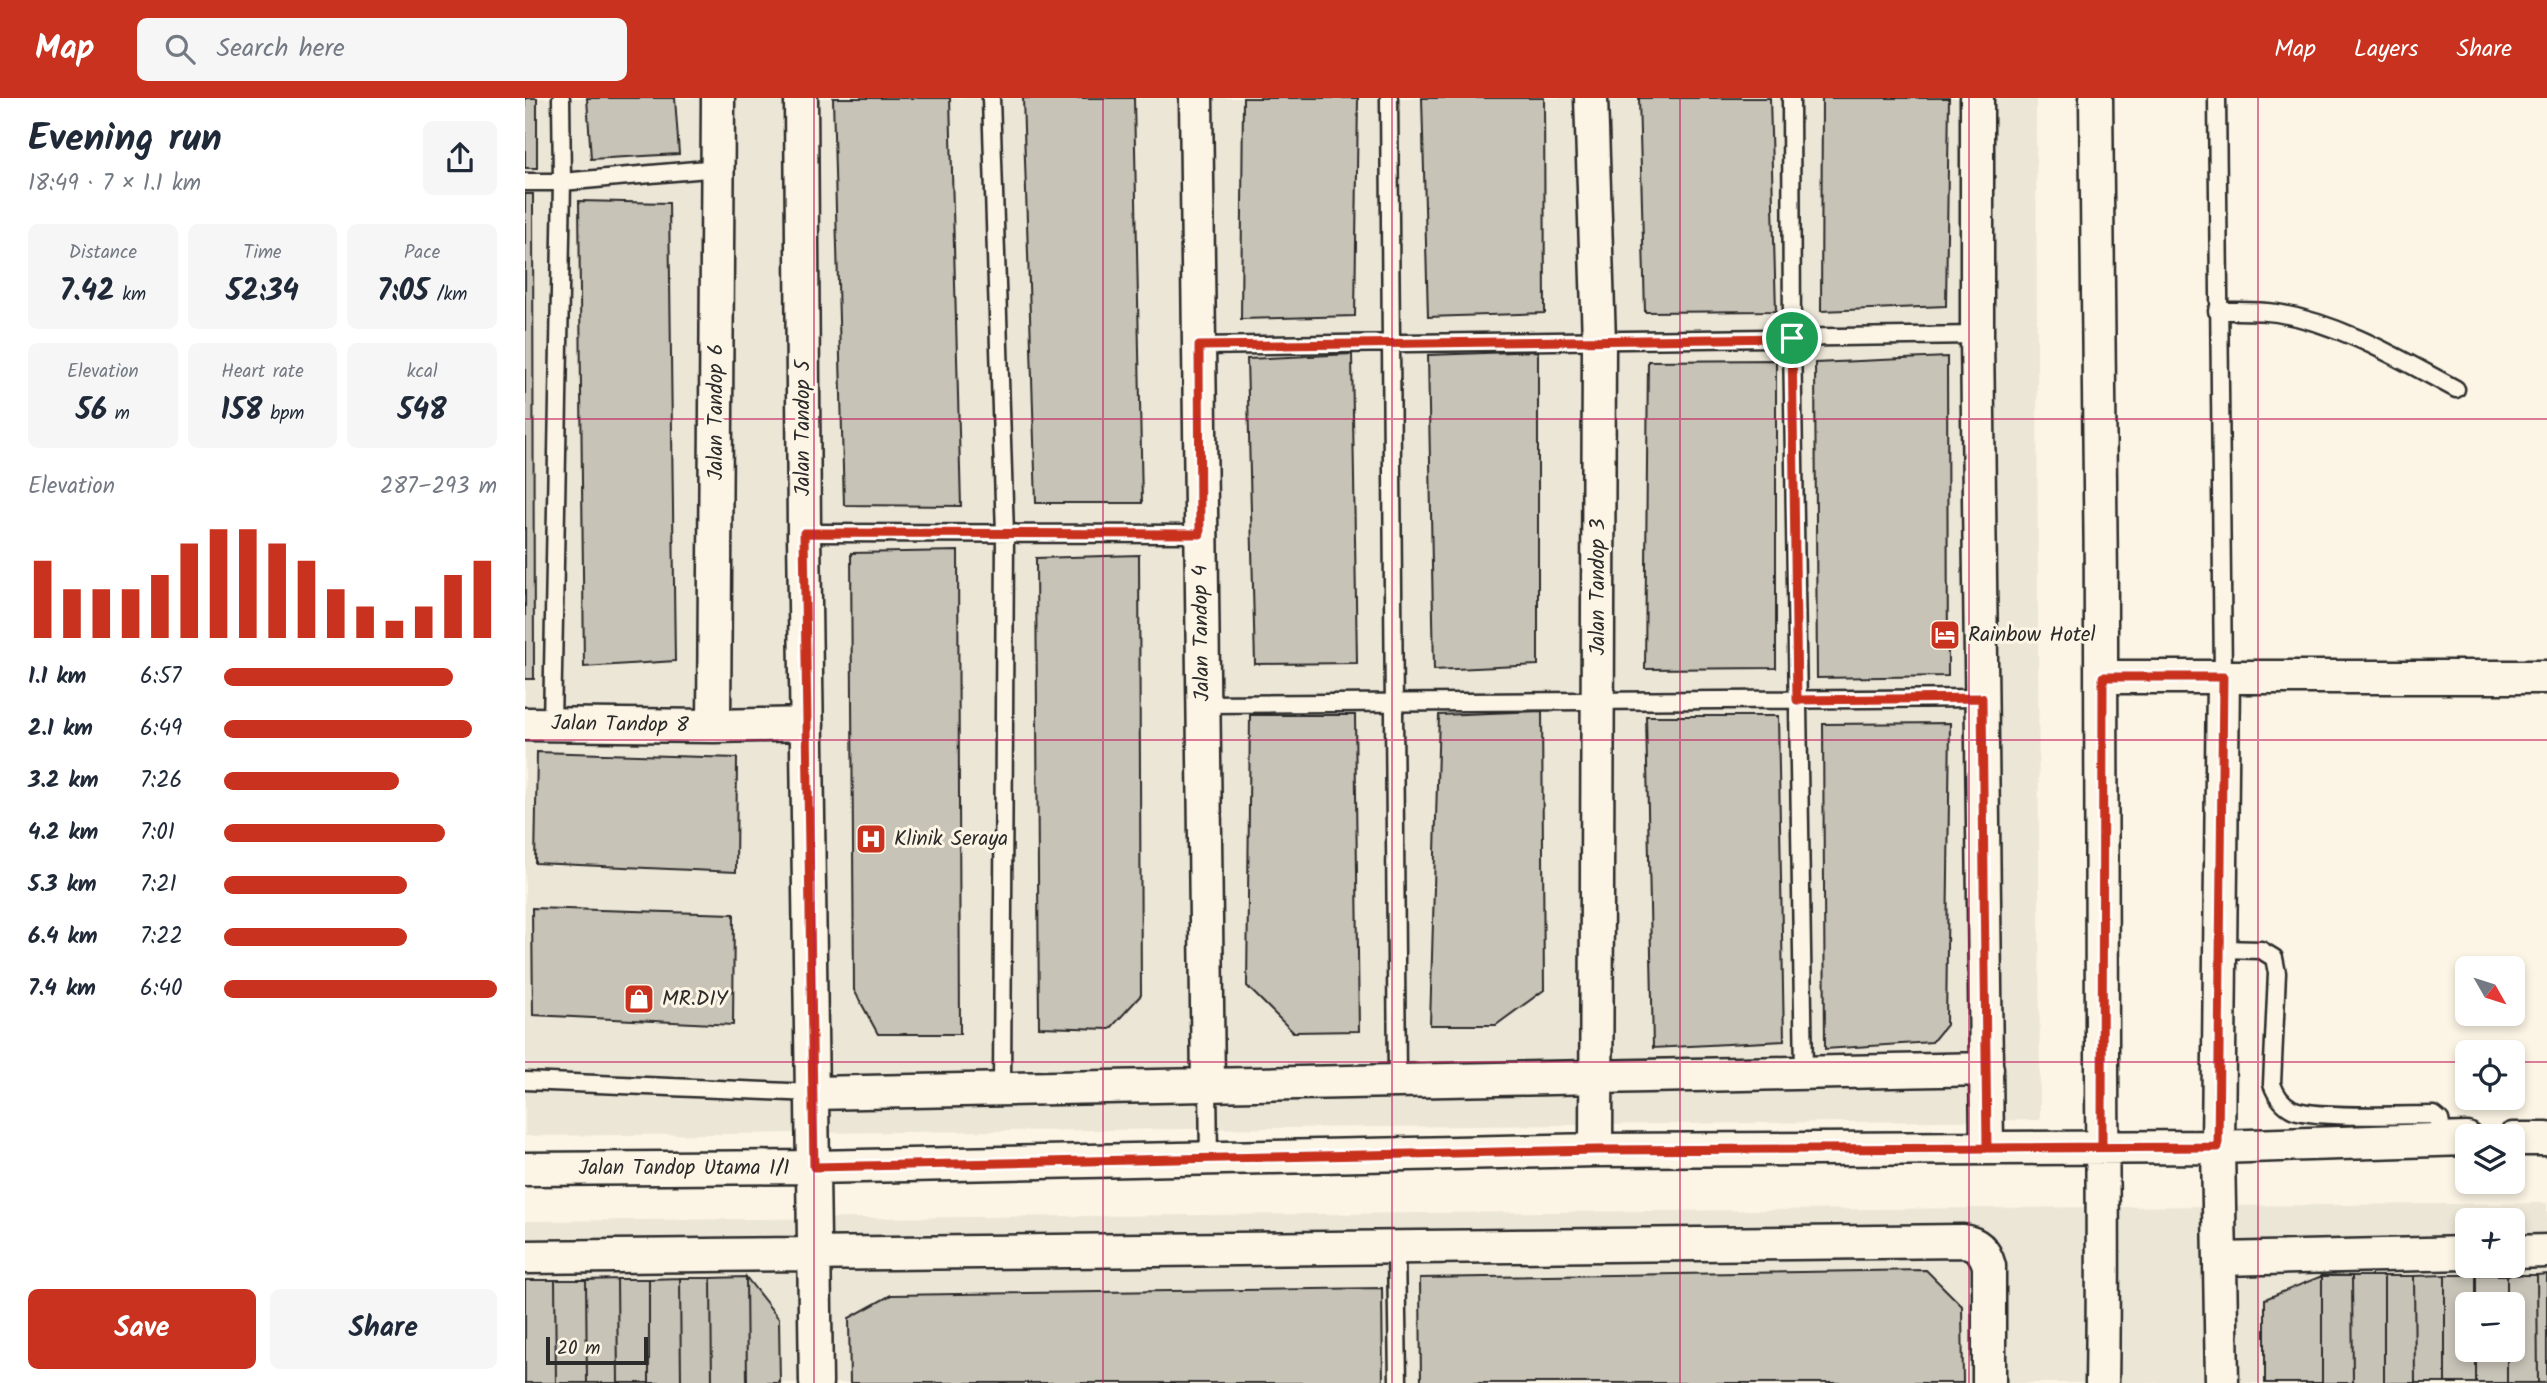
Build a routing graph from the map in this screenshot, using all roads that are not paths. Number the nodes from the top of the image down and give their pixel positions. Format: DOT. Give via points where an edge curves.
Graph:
graph roads {
  1 [pos="561,98"];
  2 [pos="718,98"];
  3 [pos="801,98"];
  4 [pos="991,98"];
  5 [pos="1196,98"];
  6 [pos="1389,98"];
  7 [pos="1591,98"];
  8 [pos="1791,98"];
  9 [pos="1977,98"];
  10 [pos="2096,98"];
  11 [pos="2217,98"];
  12 [pos="718,168"];
  13 [pos="525,182"];
  14 [pos="562,183"];
  15 [pos="2217,311"];
  16 [pos="1977,335"];
  17 [pos="1792,338"];
  18 [pos="1599,341"];
  19 [pos="1391,344"];
  20 [pos="1199,346"];
  21 [pos="2456,389"];
  22 [pos="804,533"];
  23 [pos="1005,534"];
  24 [pos="1200,534"];
  25 [pos="2103,677"];
  26 [pos="2223,677"];
  27 [pos="2547,677"];
  28 [pos="1982,698"];
  29 [pos="1797,700"];
  30 [pos="1597,701"];
  31 [pos="1394,703"];
  32 [pos="1203,704"];
  33 [pos="539,724"];
  34 [pos="807,724"];
  35 [pos="714,726"];
  36 [pos="2220,948"];
  37 [pos="1987,1069"];
  38 [pos="1804,1072"];
  39 [pos="1596,1077"];
  40 [pos="525,1081"];
  41 [pos="1397,1081"];
  42 [pos="1208,1085"];
  43 [pos="1002,1089"];
  44 [pos="813,1093"];
  45 [pos="2455,1138"];
  46 [pos="2455,1139"];
  47 [pos="2525,1139"];
  48 [pos="2547,1139"];
  49 [pos="2102,1147"];
  50 [pos="2218,1147"];
  51 [pos="1987,1148"];
  52 [pos="1596,1150"];
  53 [pos="1209,1159"];
  54 [pos="814,1167"];
  55 [pos="525,1169"];
  56 [pos="1396,1248"];
  57 [pos="2547,1251"];
  58 [pos="2525,1252"];
  59 [pos="2455,1253"];
  60 [pos="815,1254"];
  61 [pos="525,1257"];
  62 [pos="2221,1259"];
  63 [pos="816,1383"];
  64 [pos="1398,1383"];
  65 [pos="1989,1383"];
  66 [pos="2102,1383"];
  67 [pos="2222,1383"];
  1 -- 14 [label="lane"];
  2 -- 12 [label="street, Jalan Tandop 6"];
  3 -- 22 [label="street, Jalan Tandop 5"];
  4 -- 23 [label="lane"];
  5 -- 20 [label="street, Jalan Tandop 4"];
  6 -- 19 [label="lane"];
  7 -- 18 [label="street, Jalan Tandop 3"];
  8 -- 17 [label="lane"];
  9 -- 16 [label="street"];
  10 -- 25 [label="street"];
  11 -- 15 [label="lane"];
  12 -- 14 [label="lane"];
  12 -- 35 [label="street, Jalan Tandop 6"];
  13 -- 14 [label="lane"];
  14 -- 33 [label="lane"];
  15 -- 21 [label="lane" via="2274,313 2308,320 2365,340"];
  15 -- 26 [label="lane"];
  16 -- 17 [label="lane"];
  16 -- 28 [label="street"];
  17 -- 18 [label="lane"];
  17 -- 29 [label="lane"];
  18 -- 19 [label="lane"];
  18 -- 30 [label="street, Jalan Tandop 3"];
  19 -- 20 [label="lane"];
  19 -- 31 [label="lane"];
  20 -- 24 [label="street, Jalan Tandop 4"];
  22 -- 23 [label="lane"];
  22 -- 34 [label="street, Jalan Tandop 5"];
  23 -- 24 [label="lane"];
  23 -- 43 [label="lane"];
  24 -- 32 [label="street, Jalan Tandop 4"];
  25 -- 26 [label="street"];
  25 -- 49 [label="street"];
  26 -- 27 [label="street"];
  26 -- 36 [label="street"];
  28 -- 29 [label="lane"];
  28 -- 37 [label="street"];
  29 -- 30 [label="lane"];
  29 -- 38 [label="lane"];
  30 -- 31 [label="lane"];
  30 -- 39 [label="street, Jalan Tandop 3"];
  31 -- 32 [label="lane"];
  31 -- 41 [label="lane"];
  32 -- 42 [label="street, Jalan Tandop 4"];
  33 -- 35 [label="street, Jalan Tandop 8"];
  34 -- 35 [label="street, Jalan Tandop 8"];
  34 -- 44 [label="street, Jalan Tandop 5"];
  36 -- 45 [label="lane" via="2262,950 2274,958 2272,1084 2285,1105 2305,1114 2434,1115"];
  36 -- 50 [label="street"];
  37 -- 38 [label="street"];
  37 -- 51 [label="street"];
  38 -- 39 [label="street"];
  39 -- 41 [label="street"];
  39 -- 52 [label="street, Jalan Tandop 3"];
  40 -- 44 [label="lane"];
  41 -- 42 [label="street"];
  42 -- 43 [label="street"];
  42 -- 53 [label="lane"];
  43 -- 44 [label="street"];
  44 -- 54 [label="street, Jalan Tandop 5"];
  46 -- 50 [label="street, Jalan Tandop Utama 1/1"];
  47 -- 48 [label="street"];
  49 -- 50 [label="street, Jalan Tandop Utama 1/1"];
  49 -- 51 [label="street, Jalan Tandop Utama 1/1"];
  49 -- 66 [label="street"];
  50 -- 62 [label="street"];
  51 -- 52 [label="street, Jalan Tandop Utama 1/1"];
  52 -- 53 [label="street, Jalan Tandop Utama 1/1"];
  53 -- 54 [label="street, Jalan Tandop Utama 1/1"];
  54 -- 55 [label="street, Jalan Tandop Utama 1/1"];
  54 -- 60 [label="street, Jalan Tandop 5"];
  56 -- 60 [label="street"];
  56 -- 64 [label="lane"];
  56 -- 65 [label="street" via="1973,1243 1989,1266"];
  57 -- 58 [label="street"];
  59 -- 62 [label="street"];
  60 -- 61 [label="street"];
  60 -- 63 [label="street, Jalan Tandop 5"];
  62 -- 67 [label="street"];
}
